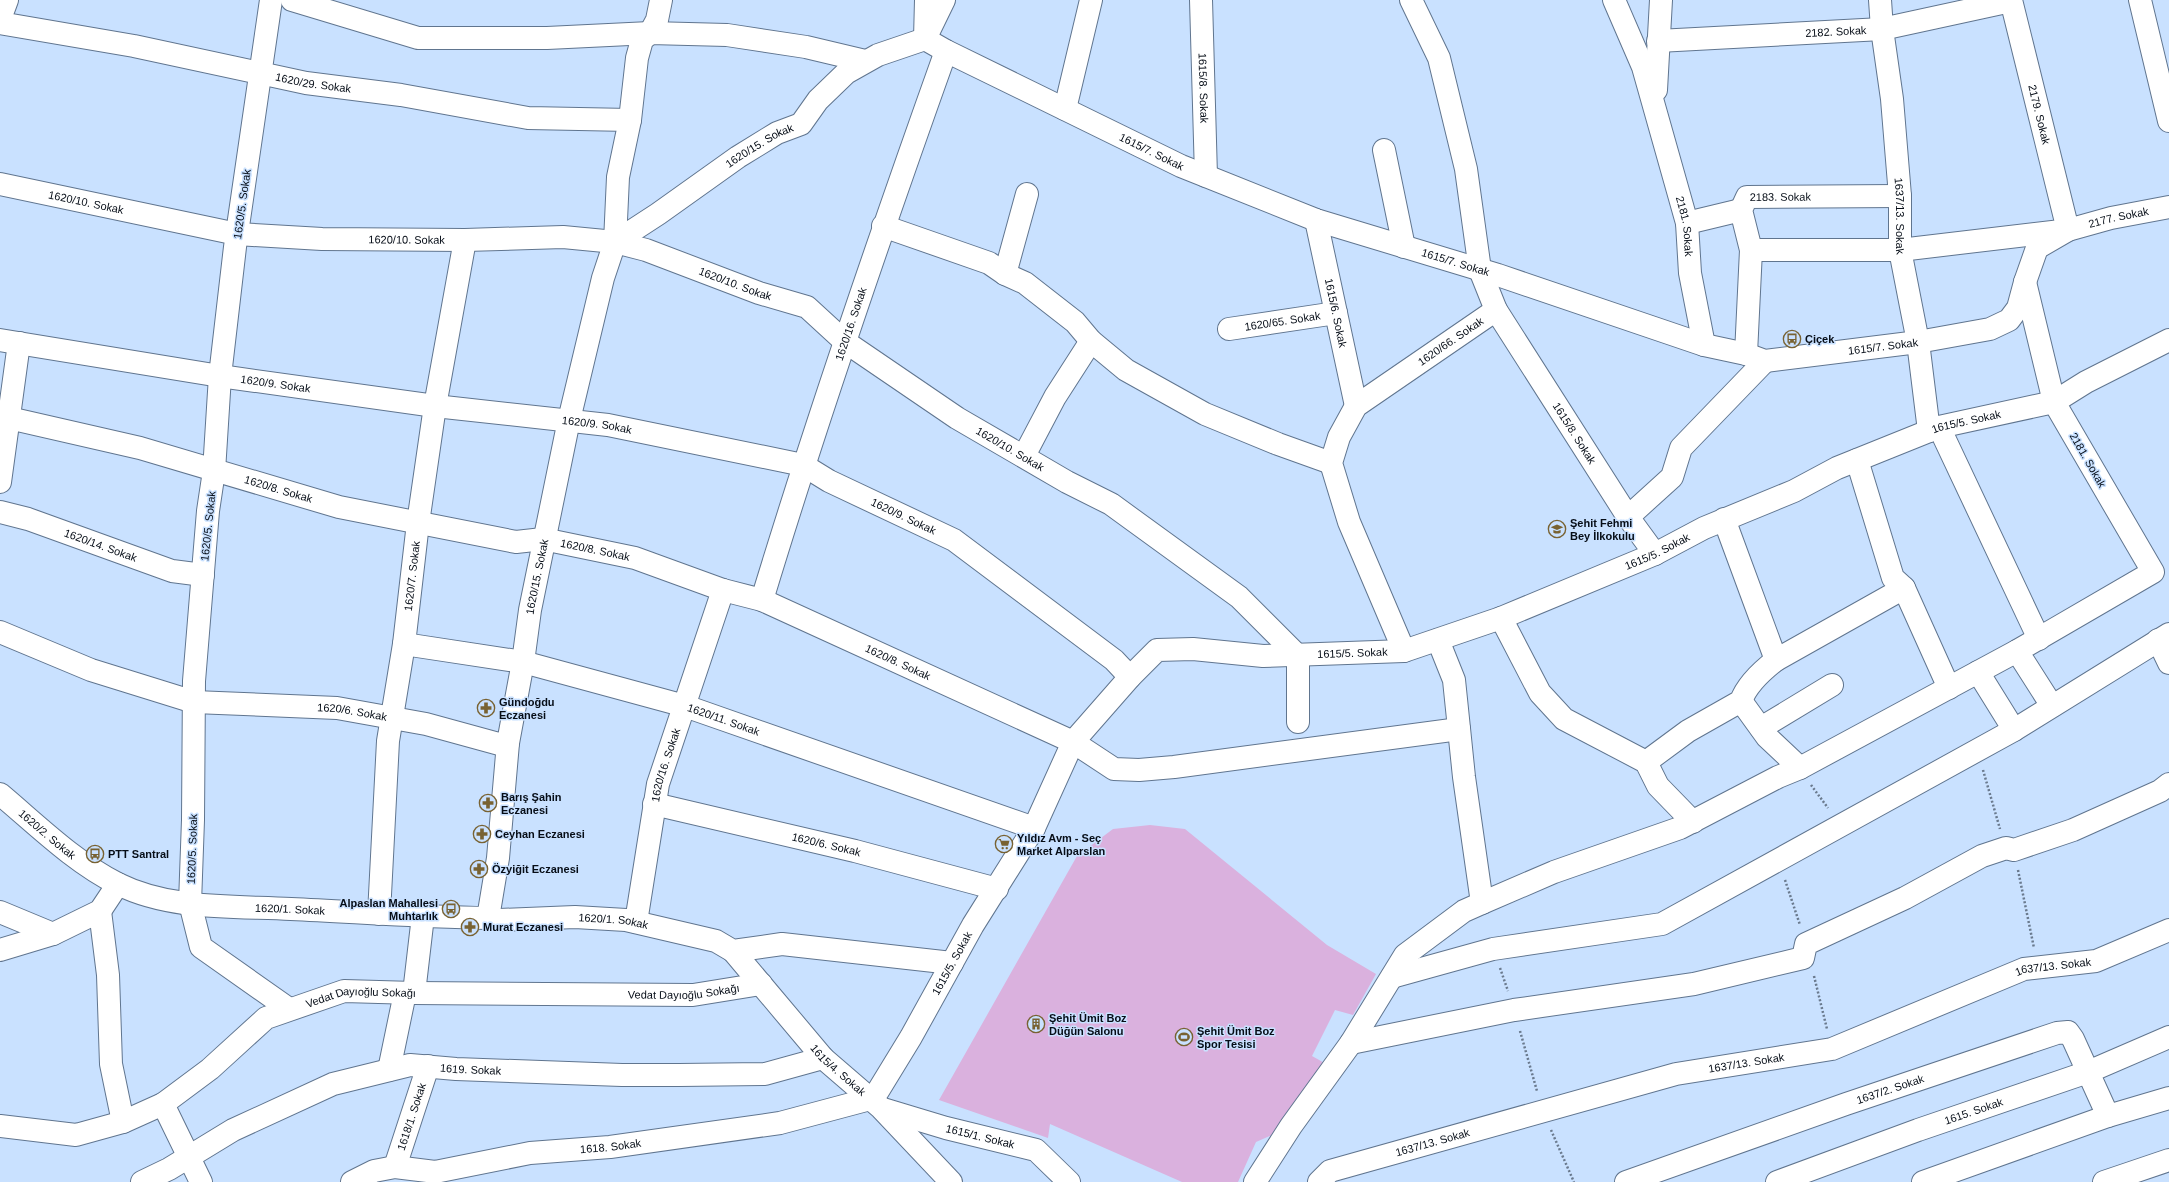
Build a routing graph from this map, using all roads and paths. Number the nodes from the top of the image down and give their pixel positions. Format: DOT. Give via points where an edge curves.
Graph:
graph roads {
  1 [pos="7,0"];
  2 [pos="271,0"];
  3 [pos="292,0"];
  4 [pos="661,0"];
  5 [pos="926,0"];
  6 [pos="944,0"];
  7 [pos="1090,0"];
  8 [pos="1201,0"];
  9 [pos="1411,0"];
  10 [pos="1614,0"];
  11 [pos="1661,0"];
  12 [pos="1880,0"];
  13 [pos="2011,0"];
  14 [pos="2140,0"];
  15 [pos="0,19"];
  16 [pos="0,24"];
  17 [pos="1882,29"];
  18 [pos="650,33"];
  19 [pos="925,39"];
  20 [pos="1658,41"];
  21 [pos="946,51"];
  22 [pos="865,61"];
  23 [pos="2162,65"];
  24 [pos="261,74"];
  25 [pos="1065,109"];
  26 [pos="1655,109"];
  27 [pos="630,120"];
  28 [pos="2169,121"];
  29 [pos="1384,150"];
  30 [pos="1206,176"];
  31 [pos="0,184"];
  32 [pos="1027,194"];
  33 [pos="1900,196"];
  34 [pos="2169,207"];
  35 [pos="1741,210"];
  36 [pos="1316,220"];
  37 [pos="1687,223"];
  38 [pos="883,226"];
  39 [pos="2068,230"];
  40 [pos="237,234"];
  41 [pos="465,240"];
  42 [pos="616,242"];
  43 [pos="1404,247"];
  44 [pos="1751,250"];
  45 [pos="1900,250"];
  46 [pos="1480,270"];
  47 [pos="1005,274"];
  48 [pos="2025,282"];
  49 [pos="1496,310"];
  50 [pos="1336,313"];
  51 [pos="1229,329"];
  52 [pos="1091,340"];
  53 [pos="2169,340"];
  54 [pos="844,341"];
  55 [pos="10,342"];
  56 [pos="1918,342"];
  57 [pos="1704,345"];
  58 [pos="1755,358"];
  59 [pos="220,376"];
  60 [pos="2054,402"];
  61 [pos="435,406"];
  62 [pos="1356,406"];
  63 [pos="5,417"];
  64 [pos="568,420"];
  65 [pos="1934,429"];
  66 [pos="1024,456"];
  67 [pos="1857,460"];
  68 [pos="1331,463"];
  69 [pos="803,465"];
  70 [pos="214,471"];
  71 [pos="0,482"];
  72 [pos="0,512"];
  73 [pos="1628,517"];
  74 [pos="1724,519"];
  75 [pos="418,523"];
  76 [pos="543,539"];
  77 [pos="1655,554"];
  78 [pos="2161,567"];
  79 [pos="203,575"];
  80 [pos="1904,588"];
  81 [pos="723,590"];
  82 [pos="762,600"];
  83 [pos="1501,618"];
  84 [pos="0,632"];
  85 [pos="2163,637"];
  86 [pos="2039,638"];
  87 [pos="1438,640"];
  88 [pos="404,644"];
  89 [pos="1404,651"];
  90 [pos="2017,651"];
  91 [pos="1298,656"];
  92 [pos="1776,660"];
  93 [pos="523,662"];
  94 [pos="2169,663"];
  95 [pos="1978,672"];
  96 [pos="1130,677"];
  97 [pos="1832,685"];
  98 [pos="1949,688"];
  99 [pos="1741,701"];
  100 [pos="194,702"];
  101 [pos="684,706"];
  102 [pos="2052,706"];
  103 [pos="392,718"];
  104 [pos="1298,722"];
  105 [pos="1761,728"];
  106 [pos="1459,729"];
  107 [pos="2014,730"];
  108 [pos="1072,742"];
  109 [pos="508,743"];
  110 [pos="1977,751"];
  111 [pos="1646,762"];
  112 [pos="1800,768"];
  113 [pos="2169,784"];
  114 [pos="0,794"];
  115 [pos="654,804"];
  116 [pos="1693,822"];
  117 [pos="1841,827"];
  118 [pos="1034,828"];
  119 [pos="2010,849"];
  120 [pos="1779,860"];
  121 [pos="118,884"];
  122 [pos="997,889"];
  123 [pos="190,903"];
  124 [pos="1482,903"];
  125 [pos="100,911"];
  126 [pos="0,912"];
  127 [pos="379,914"];
  128 [pos="423,916"];
  129 [pos="488,918"];
  130 [pos="636,922"];
  131 [pos="2169,930"];
  132 [pos="53,934"];
  133 [pos="1806,944"];
  134 [pos="1493,949"];
  135 [pos="0,950"];
  136 [pos="733,951"];
  137 [pos="952,963"];
  138 [pos="2038,967"];
  139 [pos="1813,974"];
  140 [pos="1392,977"];
  141 [pos="761,984"];
  142 [pos="409,993"];
  143 [pos="288,1009"];
  144 [pos="1514,1010"];
  145 [pos="2169,1037"];
  146 [pos="1351,1043"];
  147 [pos="1832,1049"];
  148 [pos="823,1058"];
  149 [pos="428,1066"];
  150 [pos="389,1070"];
  151 [pos="2088,1072"];
  152 [pos="2169,1098"];
  153 [pos="875,1103"];
  154 [pos="163,1104"];
  155 [pos="1542,1110"];
  156 [pos="2108,1116"];
  157 [pos="123,1122"];
  158 [pos="0,1126"];
  159 [pos="188,1157"];
  160 [pos="2169,1160"];
  161 [pos="394,1167"];
  162 [pos="439,1177"];
  163 [pos="142,1182"];
  164 [pos="202,1182"];
  165 [pos="352,1182"];
  166 [pos="951,1182"];
  167 [pos="1070,1182"];
  168 [pos="1255,1182"];
  169 [pos="1319,1182"];
  170 [pos="1574,1182"];
  171 [pos="1626,1182"];
  172 [pos="1777,1182"];
  173 [pos="1924,1182"];
  174 [pos="2104,1182"];
  1 -- 15 [label="street"];
  2 -- 24 [label="street, 1620/5. Sokak"];
  3 -- 18 [label="street" via="418,38 547,38"];
  4 -- 18 [label="street, 1620/15. Sokak" via="657,20"];
  5 -- 19 [label="street"];
  6 -- 19 [label="street"];
  7 -- 25 [label="street"];
  8 -- 30 [label="street, 1615/8. Sokak"];
  9 -- 46 [label="street" via="1439,58 1466,170"];
  10 -- 26 [label="street, 2181. Sokak" via="1643,67"];
  11 -- 20 [label="street, 2181. Sokak"];
  12 -- 17 [label="street, 1637/13. Sokak"];
  13 -- 17 [label="street, 2182. Sokak"];
  13 -- 39 [label="street, 2179. Sokak"];
  14 -- 23 [label="street"];
  16 -- 24 [label="street, 1620/29. Sokak" via="134,46"];
  17 -- 20 [label="street, 2182. Sokak"];
  17 -- 33 [label="street, 1637/13. Sokak" via="1892,99"];
  18 -- 22 [label="street" via="727,35 806,47"];
  18 -- 27 [label="street, 1620/15. Sokak" via="642,40 637,58"];
  19 -- 21 [label="street, 1615/7. Sokak"];
  19 -- 22 [label="street, 1620/15. Sokak"];
  20 -- 26 [label="street, 2181. Sokak"];
  21 -- 25 [label="street, 1615/7. Sokak"];
  21 -- 38 [label="street, 1620/16. Sokak"];
  22 -- 42 [label="street, 1620/15. Sokak" via="846,73 818,100 801,124 777,133 738,157"];
  23 -- 28 [label="street"];
  24 -- 27 [label="street, 1620/29. Sokak" via="306,83 483,108 528,118"];
  24 -- 40 [label="street, 1620/5. Sokak"];
  25 -- 30 [label="street, 1615/7. Sokak"];
  26 -- 37 [label="street, 2181. Sokak"];
  27 -- 42 [label="street, 1620/15. Sokak" via="618,177"];
  29 -- 43 [label="street"];
  30 -- 36 [label="street, 1615/7. Sokak"];
  31 -- 40 [label="street, 1620/10. Sokak"];
  32 -- 47 [label="street"];
  33 -- 35 [label="street, 2183. Sokak" via="1747,197"];
  33 -- 45 [label="street, 1637/13. Sokak"];
  34 -- 39 [label="street, 2177. Sokak" via="2111,218"];
  35 -- 37 [label="street"];
  35 -- 44 [label="street, 2183. Sokak"];
  36 -- 43 [label="street, 1615/7. Sokak"];
  36 -- 50 [label="street, 1615/6. Sokak"];
  37 -- 57 [label="street, 2181. Sokak" via="1690,273"];
  38 -- 47 [label="street" via="989,264"];
  38 -- 54 [label="street, 1620/16. Sokak"];
  39 -- 45 [label="street"];
  39 -- 48 [label="street" via="2037,248"];
  40 -- 41 [label="street, 1620/10. Sokak" via="322,239"];
  40 -- 59 [label="street, 1620/5. Sokak"];
  41 -- 42 [label="street, 1620/10. Sokak" via="563,237"];
  41 -- 61 [label="street, 1620/7. Sokak"];
  42 -- 54 [label="street, 1620/10. Sokak" via="646,250 759,293 807,307"];
  42 -- 64 [label="street, 1620/15. Sokak" via="603,278"];
  43 -- 46 [label="street, 1615/7. Sokak"];
  44 -- 45 [label="street"];
  44 -- 58 [label="street, 2183. Sokak"];
  45 -- 56 [label="street, 1637/13. Sokak"];
  46 -- 49 [label="street"];
  46 -- 57 [label="street, 1615/7. Sokak"];
  47 -- 52 [label="street" via="1025,283 1063,312"];
  48 -- 56 [label="street, 1615/7. Sokak" via="2018,308 2009,320 1990,329"];
  48 -- 60 [label="street, 2181. Sokak"];
  49 -- 62 [label="street, 1620/66. Sokak"];
  49 -- 73 [label="street, 1615/8. Sokak"];
  50 -- 51 [label="street, 1620/65. Sokak"];
  50 -- 62 [label="street, 1615/6. Sokak"];
  52 -- 66 [label="street" via="1055,397"];
  52 -- 68 [label="street" via="1126,370 1206,414"];
  53 -- 60 [label="street, 1615/5. Sokak" via="2086,382"];
  54 -- 66 [label="street, 1620/10. Sokak" via="957,418"];
  54 -- 69 [label="street, 1620/16. Sokak"];
  55 -- 59 [label="street, 1620/9. Sokak"];
  55 -- 63 [label="street"];
  56 -- 58 [label="street, 1615/7. Sokak"];
  56 -- 65 [label="street, 1637/13. Sokak"];
  57 -- 58 [label="street, 1615/7. Sokak"];
  58 -- 73 [label="street" via="1681,448 1672,477"];
  59 -- 61 [label="street, 1620/9. Sokak"];
  59 -- 70 [label="street, 1620/5. Sokak"];
  60 -- 65 [label="street, 1615/5. Sokak"];
  60 -- 78 [label="street, 2181. Sokak"];
  61 -- 64 [label="street, 1620/9. Sokak" via="500,415"];
  61 -- 75 [label="street, 1620/7. Sokak"];
  62 -- 68 [label="street, 1620/66. Sokak" via="1339,438"];
  63 -- 70 [label="street, 1620/8. Sokak" via="140,448"];
  63 -- 71 [label="street"];
  64 -- 69 [label="street, 1620/9. Sokak" via="686,440"];
  64 -- 76 [label="street, 1620/15. Sokak"];
  65 -- 67 [label="street, 1615/5. Sokak"];
  65 -- 86 [label="street, 1637/13. Sokak"];
  66 -- 91 [label="street, 1620/10. Sokak" via="1110,504 1188,559 1239,597"];
  67 -- 74 [label="street, 1615/5. Sokak" via="1794,491"];
  67 -- 80 [label="street" via="1894,578"];
  68 -- 89 [label="street" via="1349,522"];
  69 -- 82 [label="street, 1620/16. Sokak"];
  69 -- 96 [label="street, 1620/9. Sokak" via="829,481 954,540 1114,660"];
  70 -- 75 [label="street, 1620/8. Sokak" via="339,507"];
  70 -- 79 [label="street, 1620/5. Sokak"];
  72 -- 79 [label="street, 1620/14. Sokak" via="28,519 172,571"];
  73 -- 77 [label="street, 1615/8. Sokak"];
  74 -- 77 [label="street, 1615/5. Sokak"];
  74 -- 92 [label="street"];
  75 -- 76 [label="street, 1620/8. Sokak" via="516,542"];
  75 -- 88 [label="street, 1620/7. Sokak"];
  76 -- 81 [label="street, 1620/8. Sokak" via="635,558"];
  76 -- 93 [label="street, 1620/15. Sokak"];
  77 -- 83 [label="street, 1615/5. Sokak"];
  78 -- 86 [label="street, 2181. Sokak"];
  79 -- 100 [label="street, 1620/5. Sokak"];
  80 -- 92 [label="street"];
  80 -- 98 [label="street"];
  81 -- 82 [label="street, 1620/8. Sokak"];
  81 -- 101 [label="street, 1620/16. Sokak"];
  82 -- 108 [label="street, 1620/8. Sokak"];
  83 -- 87 [label="street, 1615/5. Sokak"];
  83 -- 111 [label="street" via="1540,693 1564,718"];
  84 -- 100 [label="street, 1620/6. Sokak" via="91,670"];
  85 -- 94 [label="street"];
  85 -- 102 [label="street"];
  86 -- 90 [label="street, 2181. Sokak"];
  87 -- 89 [label="street, 1615/5. Sokak"];
  87 -- 106 [label="street" via="1454,680"];
  88 -- 93 [label="street, 1620/11. Sokak"];
  88 -- 103 [label="street, 1620/7. Sokak"];
  89 -- 91 [label="street, 1615/5. Sokak"];
  90 -- 95 [label="street, 2181. Sokak"];
  90 -- 102 [label="street"];
  91 -- 96 [label="street, 1615/5. Sokak" via="1263,656 1193,649 1157,650"];
  91 -- 104 [label="street"];
  92 -- 99 [label="street" via="1762,671"];
  93 -- 101 [label="street, 1620/11. Sokak"];
  93 -- 109 [label="street, 1620/15. Sokak"];
  95 -- 98 [label="street, 2181. Sokak"];
  95 -- 107 [label="street"];
  96 -- 108 [label="street, 1615/5. Sokak"];
  97 -- 105 [label="street"];
  98 -- 112 [label="street, 2181. Sokak"];
  99 -- 105 [label="street"];
  99 -- 111 [label="street" via="1688,731"];
  100 -- 103 [label="street, 1620/6. Sokak" via="337,708"];
  100 -- 123 [label="street, 1620/5. Sokak"];
  101 -- 115 [label="street, 1620/16. Sokak" via="658,784"];
  101 -- 118 [label="street, 1620/11. Sokak"];
  102 -- 107 [label="street"];
  103 -- 109 [label="street, 1620/6. Sokak" via="426,724 499,744"];
  103 -- 127 [label="street, 1620/7. Sokak" via="388,741"];
  105 -- 112 [label="street"];
  106 -- 108 [label="street, 1620/8. Sokak" via="1174,768 1139,770 1114,769"];
  106 -- 124 [label="street"];
  107 -- 110 [label="street"];
  108 -- 118 [label="street, 1615/5. Sokak"];
  109 -- 129 [label="street, 1620/15. Sokak" via="498,858"];
  110 -- 117 [label="street"];
  110 -- 119 [label="path"];
  111 -- 116 [label="street" via="1658,786"];
  112 -- 116 [label="street, 2181. Sokak"];
  112 -- 117 [label="path"];
  113 -- 119 [label="street" via="2160,791 2073,830"];
  114 -- 121 [label="street, 1620/2. Sokak" via="79,860"];
  115 -- 122 [label="street, 1620/6. Sokak" via="855,851"];
  115 -- 130 [label="street, 1620/16. Sokak"];
  116 -- 124 [label="street, 2181. Sokak" via="1554,872"];
  117 -- 120 [label="street"];
  118 -- 122 [label="street, 1615/5. Sokak"];
  119 -- 133 [label="street" via="1982,856 1905,898"];
  119 -- 138 [label="path"];
  120 -- 133 [label="path"];
  120 -- 134 [label="street" via="1662,924"];
  121 -- 123 [label="street, 1620/1. Sokak" via="147,895"];
  121 -- 125 [label="street"];
  122 -- 137 [label="street, 1615/5. Sokak"];
  123 -- 127 [label="street, 1620/1. Sokak"];
  123 -- 143 [label="street, 1620/5. Sokak" via="200,947"];
  124 -- 140 [label="street, 2181. Sokak" via="1464,911 1405,955"];
  125 -- 132 [label="street"];
  125 -- 157 [label="street" via="108,975 111,1064"];
  126 -- 132 [label="street"];
  127 -- 128 [label="street, 1620/1. Sokak"];
  128 -- 129 [label="street, 1620/1. Sokak"];
  128 -- 142 [label="street"];
  129 -- 130 [label="street, 1620/1. Sokak" via="499,920 575,917"];
  130 -- 136 [label="street, 1620/1. Sokak" via="716,942"];
  131 -- 138 [label="street, 1637/13. Sokak" via="2096,961"];
  132 -- 135 [label="street"];
  133 -- 144 [label="street" via="1803,958 1694,984"];
  134 -- 140 [label="street"];
  134 -- 144 [label="path"];
  136 -- 137 [label="street" via="782,944"];
  136 -- 141 [label="street, 1615/4. Sokak"];
  137 -- 153 [label="street, 1615/5. Sokak" via="878,1091"];
  138 -- 147 [label="street, 1637/13. Sokak" via="2017,972"];
  139 -- 147 [label="path"];
  140 -- 146 [label="street, 2181. Sokak"];
  141 -- 142 [label="street, Vedat Dayıoğlu Sokağı" via="693,995"];
  141 -- 148 [label="street, 1615/4. Sokak"];
  142 -- 143 [label="street, Vedat Dayıoğlu Sokağı" via="344,991"];
  142 -- 150 [label="street"];
  143 -- 154 [label="street, Vedat Dayıoğlu Sokağı" via="266,1018 210,1069"];
  144 -- 146 [label="street"];
  144 -- 155 [label="path"];
  145 -- 151 [label="street, 1615. Sokak"];
  146 -- 168 [label="street, 2181. Sokak" via="1291,1126"];
  147 -- 155 [label="street, 1637/13. Sokak" via="1676,1074"];
  148 -- 149 [label="street, 1619. Sokak" via="765,1074 622,1075"];
  148 -- 153 [label="street, 1615/4. Sokak"];
  149 -- 150 [label="street, 1619. Sokak" via="410,1065"];
  149 -- 161 [label="street, 1618/1. Sokak"];
  150 -- 159 [label="street, 1619. Sokak" via="333,1084 233,1130"];
  151 -- 156 [label="street, 1637/2. Sokak"];
  151 -- 171 [label="street, 1637/2. Sokak" via="2068,1032 2058,1033 1846,1104"];
  151 -- 172 [label="street, 1615. Sokak"];
  152 -- 156 [label="street"];
  153 -- 162 [label="street, 1618. Sokak" via="780,1123 610,1147 530,1153"];
  153 -- 166 [label="street, 1615/4. Sokak"];
  153 -- 167 [label="street, 1615/1. Sokak" via="946,1128 1036,1150"];
  154 -- 157 [label="street, Vedat Dayıoğlu Sokağı"];
  154 -- 159 [label="street"];
  155 -- 169 [label="street, 1637/13. Sokak" via="1330,1171"];
  155 -- 170 [label="path"];
  156 -- 173 [label="street"];
  157 -- 158 [label="street, Vedat Dayıoğlu Sokağı" via="76,1135"];
  159 -- 163 [label="street, 1619. Sokak"];
  159 -- 164 [label="street"];
  160 -- 174 [label="street"];
  161 -- 162 [label="street, 1618. Sokak"];
  161 -- 165 [label="street, 1618. Sokak" via="374,1171"];
}
